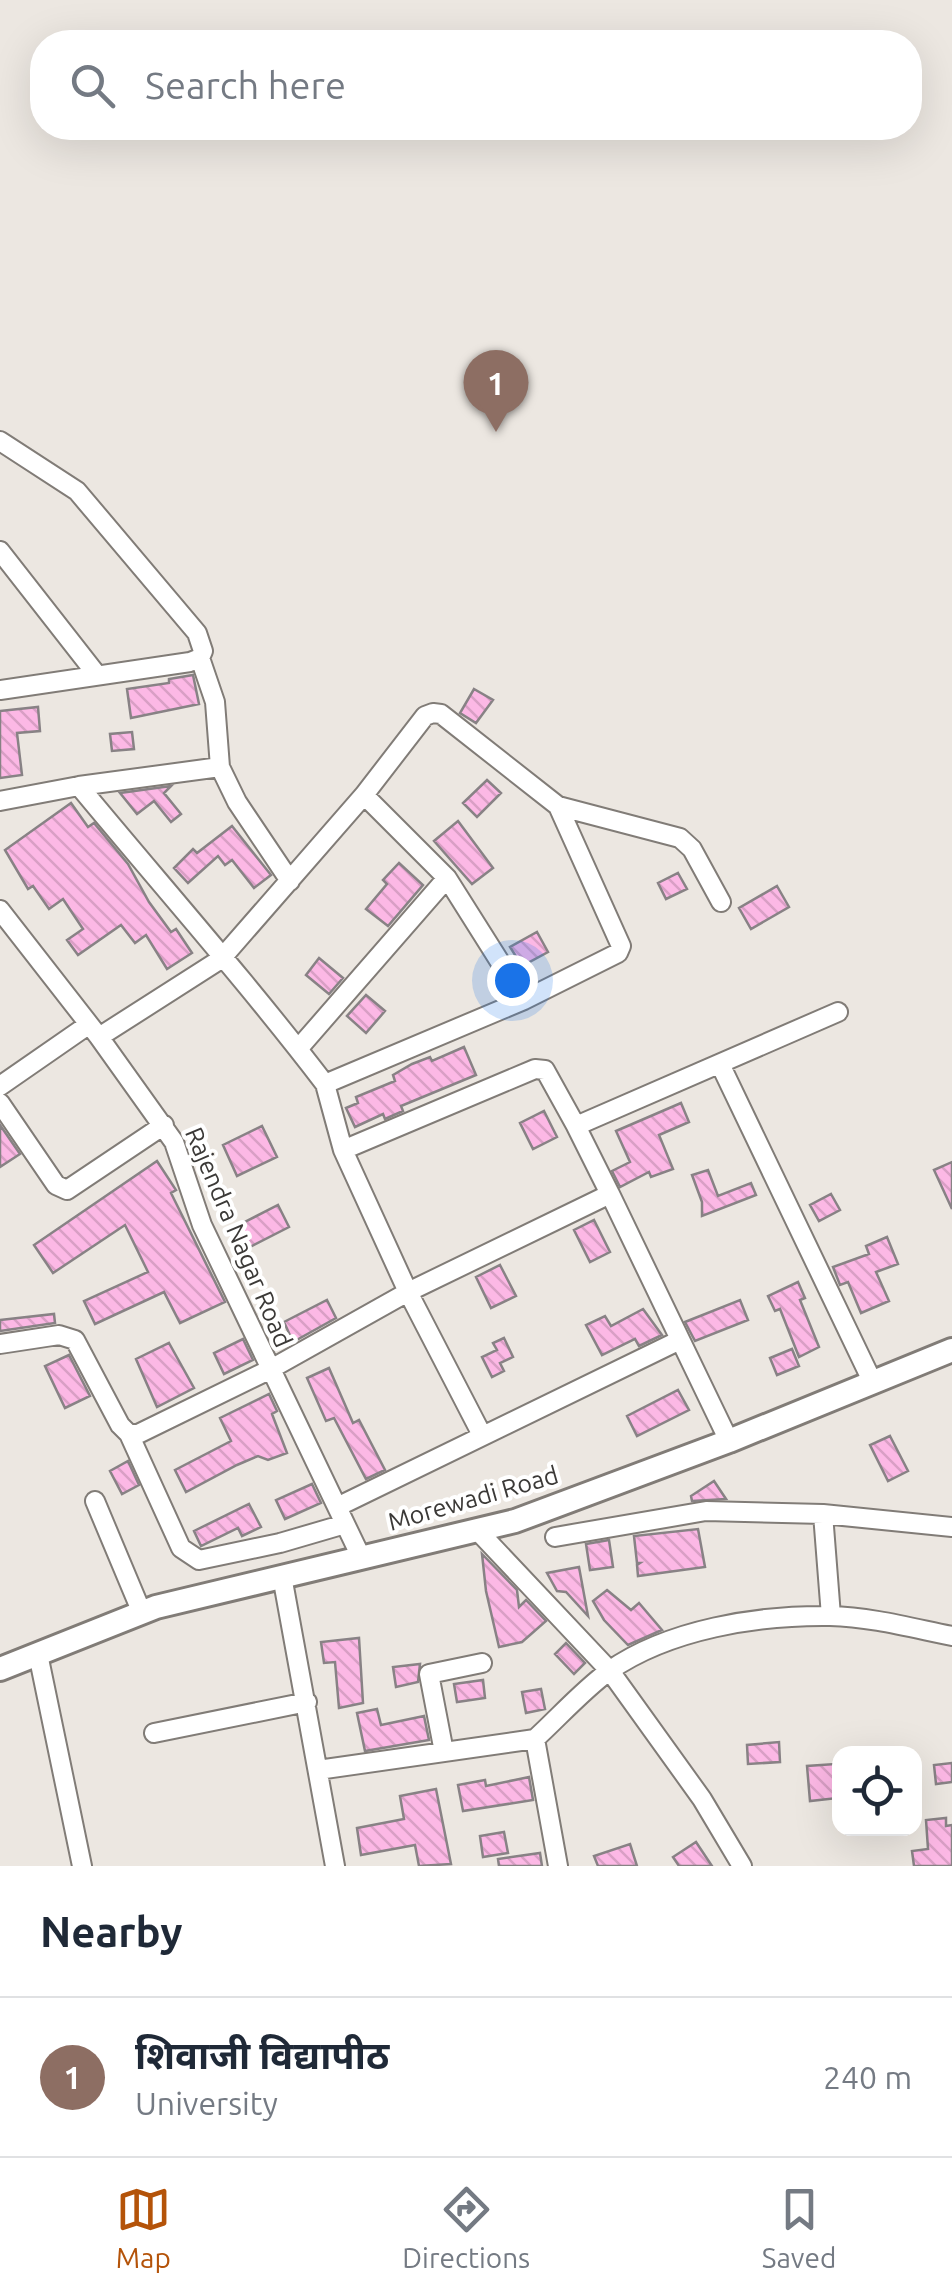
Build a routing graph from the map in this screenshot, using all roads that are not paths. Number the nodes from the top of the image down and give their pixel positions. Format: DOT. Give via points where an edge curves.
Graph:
graph roads {
  1 [pos="0,441"];
  2 [pos="0,552"];
  3 [pos="200,658"];
  4 [pos="97,675"];
  5 [pos="0,690"];
  6 [pos="220,768"];
  7 [pos="79,786"];
  8 [pos="364,795"];
  9 [pos="0,801"];
  10 [pos="558,806"];
  11 [pos="447,878"];
  12 [pos="290,881"];
  13 [pos="721,902"];
  14 [pos="0,910"];
  15 [pos="221,958"];
  16 [pos="524,1000"];
  17 [pos="838,1012"];
  18 [pos="93,1031"];
  19 [pos="298,1049"];
  20 [pos="720,1064"];
  21 [pos="325,1084"];
  22 [pos="0,1086"];
  23 [pos="0,1103"];
  24 [pos="164,1125"];
  25 [pos="576,1126"];
  26 [pos="343,1150"];
  27 [pos="610,1194"];
  28 [pos="408,1292"];
  29 [pos="680,1340"];
  30 [pos="0,1344"];
  31 [pos="952,1350"];
  32 [pos="269,1370"];
  33 [pos="873,1383"];
  34 [pos="129,1434"];
  35 [pos="482,1434"];
  36 [pos="729,1441"];
  37 [pos="95,1501"];
  38 [pos="823,1514"];
  39 [pos="341,1516"];
  40 [pos="952,1527"];
  41 [pos="478,1531"];
  42 [pos="555,1537"];
  43 [pos="361,1557"];
  44 [pos="282,1576"];
  45 [pos="142,1613"];
  46 [pos="830,1616"];
  47 [pos="952,1636"];
  48 [pos="38,1654"];
  49 [pos="482,1663"];
  50 [pos="0,1669"];
  51 [pos="610,1671"];
  52 [pos="307,1702"];
  53 [pos="154,1733"];
  54 [pos="535,1738"];
  55 [pos="444,1752"];
  56 [pos="318,1770"];
  57 [pos="82,1866"];
  58 [pos="335,1866"];
  59 [pos="558,1866"];
  60 [pos="742,1866"];
  1 -- 3 [label="street" via="77,491 197,633"];
  2 -- 4 [label="street"];
  3 -- 4 [label="street"];
  3 -- 6 [label="street" via="215,702"];
  4 -- 5 [label="street"];
  6 -- 7 [label="street"];
  6 -- 12 [label="street"];
  7 -- 9 [label="street"];
  7 -- 15 [label="street"];
  8 -- 10 [label="street" via="433,712"];
  8 -- 11 [label="street"];
  8 -- 12 [label="street"];
  10 -- 13 [label="street" via="680,838"];
  10 -- 16 [label="street" via="621,946"];
  11 -- 16 [label="street"];
  11 -- 19 [label="street"];
  12 -- 15 [label="street"];
  14 -- 18 [label="street, Rajendra Nagar Road"];
  15 -- 18 [label="street"];
  15 -- 19 [label="street"];
  16 -- 21 [label="street"];
  17 -- 20 [label="street"];
  18 -- 22 [label="street"];
  18 -- 24 [label="street, Rajendra Nagar Road"];
  19 -- 21 [label="street"];
  20 -- 25 [label="street"];
  20 -- 33 [label="street"];
  21 -- 26 [label="street"];
  23 -- 24 [label="street" via="56,1185 67,1190"];
  24 -- 32 [label="street, Rajendra Nagar Road"];
  25 -- 26 [label="street" via="545,1070 534,1069"];
  25 -- 27 [label="street"];
  26 -- 28 [label="street"];
  27 -- 28 [label="street"];
  27 -- 29 [label="street"];
  28 -- 32 [label="street"];
  28 -- 35 [label="street"];
  29 -- 35 [label="street"];
  29 -- 36 [label="street"];
  30 -- 34 [label="street" via="58,1335 75,1340"];
  31 -- 33 [label="main road, Morewadi Road"];
  32 -- 34 [label="street"];
  32 -- 39 [label="street, Rajendra Nagar Road"];
  33 -- 36 [label="main road, Morewadi Road"];
  34 -- 39 [label="street" via="180,1548 199,1560 280,1543"];
  35 -- 39 [label="street"];
  36 -- 41 [label="main road, Morewadi Road"];
  37 -- 45 [label="street"];
  38 -- 40 [label="street"];
  38 -- 42 [label="street" via="706,1511"];
  38 -- 46 [label="street"];
  39 -- 43 [label="street, Rajendra Nagar Road"];
  41 -- 43 [label="main road, Morewadi Road"];
  41 -- 51 [label="street"];
  43 -- 44 [label="main road, Morewadi Road"];
  44 -- 45 [label="main road, Morewadi Road"];
  44 -- 52 [label="street"];
  45 -- 48 [label="main road, Morewadi Road"];
  46 -- 47 [label="street"];
  46 -- 51 [label="street" via="704,1628"];
  48 -- 50 [label="main road, Morewadi Road"];
  48 -- 57 [label="street"];
  49 -- 55 [label="street" via="429,1674"];
  51 -- 54 [label="street"];
  51 -- 60 [label="street"];
  52 -- 53 [label="street"];
  52 -- 56 [label="street"];
  54 -- 55 [label="street"];
  54 -- 59 [label="street"];
  55 -- 56 [label="street"];
  56 -- 58 [label="street"];
}
